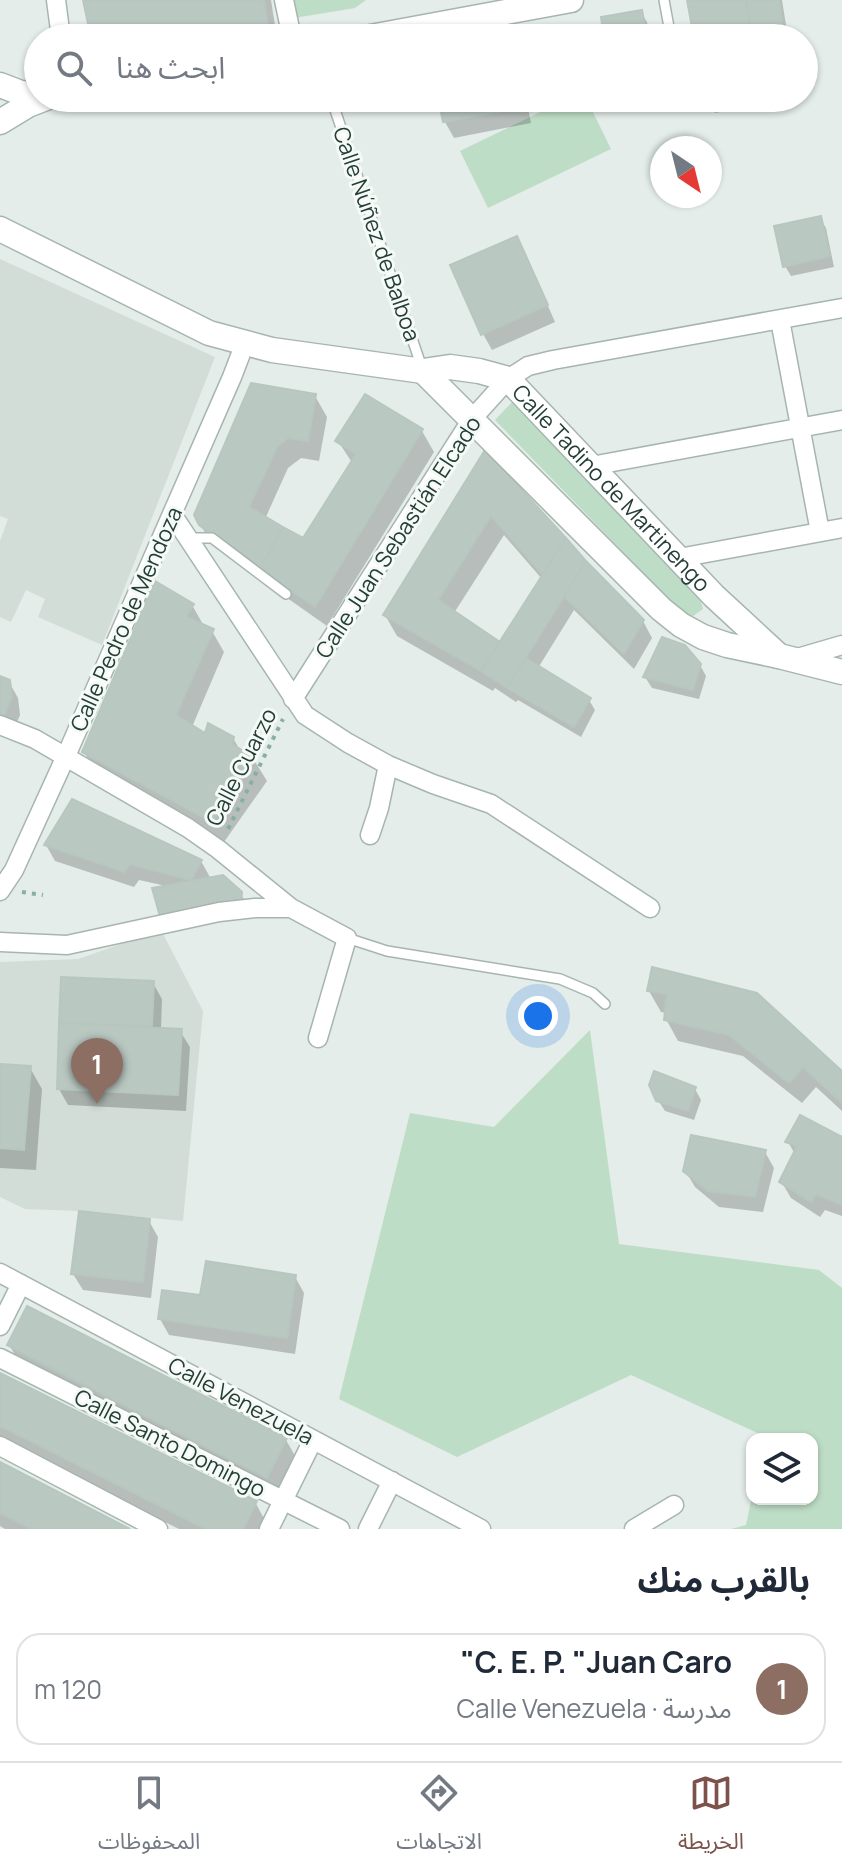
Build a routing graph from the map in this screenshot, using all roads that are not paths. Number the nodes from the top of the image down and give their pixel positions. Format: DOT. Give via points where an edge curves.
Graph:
graph roads {
  1 [pos="56,0"];
  2 [pos="284,0"];
  3 [pos="664,0"];
  4 [pos="559,1"];
  5 [pos="59,24"];
  6 [pos="289,24"];
  7 [pos="438,24"];
  8 [pos="668,24"];
  9 [pos="0,85"];
  10 [pos="24,93"];
  11 [pos="24,107"];
  12 [pos="336,112"];
  13 [pos="0,122"];
  14 [pos="0,229"];
  15 [pos="842,308"];
  16 [pos="780,320"];
  17 [pos="245,343"];
  18 [pos="423,371"];
  19 [pos="508,379"];
  20 [pos="472,419"];
  21 [pos="842,420"];
  22 [pos="800,427"];
  23 [pos="591,466"];
  24 [pos="172,514"];
  25 [pos="842,528"];
  26 [pos="820,532"];
  27 [pos="190,542"];
  28 [pos="679,558"];
  29 [pos="286,594"];
  30 [pos="842,645"];
  31 [pos="785,658"];
  32 [pos="842,672"];
  33 [pos="293,699"];
  34 [pos="0,725"];
  35 [pos="66,756"];
  36 [pos="388,765"];
  37 [pos="370,835"];
  38 [pos="0,891"];
  39 [pos="291,908"];
  40 [pos="650,908"];
  41 [pos="347,938"];
  42 [pos="0,942"];
  43 [pos="605,1004"];
  44 [pos="318,1038"];
  45 [pos="0,1273"];
  46 [pos="21,1284"];
  47 [pos="0,1326"];
  48 [pos="0,1358"];
  49 [pos="313,1440"];
  50 [pos="0,1446"];
  51 [pos="392,1481"];
  52 [pos="283,1500"];
  53 [pos="674,1505"];
  54 [pos="460,1524"];
  55 [pos="158,1529"];
  56 [pos="269,1529"];
  57 [pos="340,1529"];
  58 [pos="368,1529"];
  59 [pos="481,1529"];
  60 [pos="634,1529"];
  1 -- 5 [label="street"];
  2 -- 6 [label="street"];
  3 -- 8 [label="lane"];
  4 -- 7 [label="street"];
  9 -- 10 [label="street"];
  11 -- 13 [label="street"];
  12 -- 18 [label="lane, Calle Núñez de Balboa"];
  14 -- 17 [label="street, Calle Tadino de Martinengo" via="209,333"];
  15 -- 16 [label="street"];
  16 -- 19 [label="street" via="553,360 528,366"];
  16 -- 22 [label="street"];
  17 -- 18 [label="street, Calle Tadino de Martinengo"];
  17 -- 24 [label="street, Calle Pedro de Mendoza"];
  18 -- 19 [label="street, Calle Tadino de Martinengo" via="450,367"];
  18 -- 20 [label="street, Calle Tadino de Martinengo"];
  19 -- 20 [label="street, Calle Juan Sebastián Elcado"];
  19 -- 23 [label="street, Calle Tadino de Martinengo"];
  20 -- 31 [label="street, Calle Tadino de Martinengo" via="681,625 727,645"];
  20 -- 33 [label="street, Calle Juan Sebastián Elcado"];
  21 -- 22 [label="street"];
  22 -- 23 [label="street"];
  22 -- 26 [label="street"];
  23 -- 28 [label="street, Calle Tadino de Martinengo"];
  24 -- 27 [label="street"];
  24 -- 35 [label="street, Calle Pedro de Mendoza"];
  25 -- 26 [label="street"];
  26 -- 28 [label="street"];
  27 -- 29 [label="lane" via="212,538"];
  27 -- 33 [label="street"];
  28 -- 31 [label="street, Calle Tadino de Martinengo" via="746,627"];
  30 -- 31 [label="street"];
  31 -- 32 [label="street, Calle Tadino de Martinengo"];
  33 -- 36 [label="street" via="305,715"];
  34 -- 35 [label="street"];
  35 -- 38 [label="street, Calle Pedro de Mendoza"];
  35 -- 39 [label="street" via="188,828"];
  36 -- 37 [label="street"];
  36 -- 40 [label="street" via="491,804"];
  39 -- 41 [label="street"];
  39 -- 42 [label="street" via="219,912 67,945"];
  41 -- 43 [label="lane" via="387,951 560,979"];
  41 -- 44 [label="street"];
  45 -- 46 [label="street, Calle Venezuela"];
  46 -- 47 [label="street"];
  46 -- 49 [label="street, Calle Venezuela"];
  48 -- 52 [label="street, Calle Santo Domingo"];
  49 -- 51 [label="street, Calle Venezuela"];
  49 -- 52 [label="street"];
  50 -- 55 [label="street"];
  51 -- 54 [label="street, Calle Venezuela"];
  51 -- 58 [label="street"];
  52 -- 56 [label="street"];
  52 -- 57 [label="street, Calle Santo Domingo"];
  53 -- 60 [label="street"];
  54 -- 59 [label="street, Calle Venezuela"];
}
